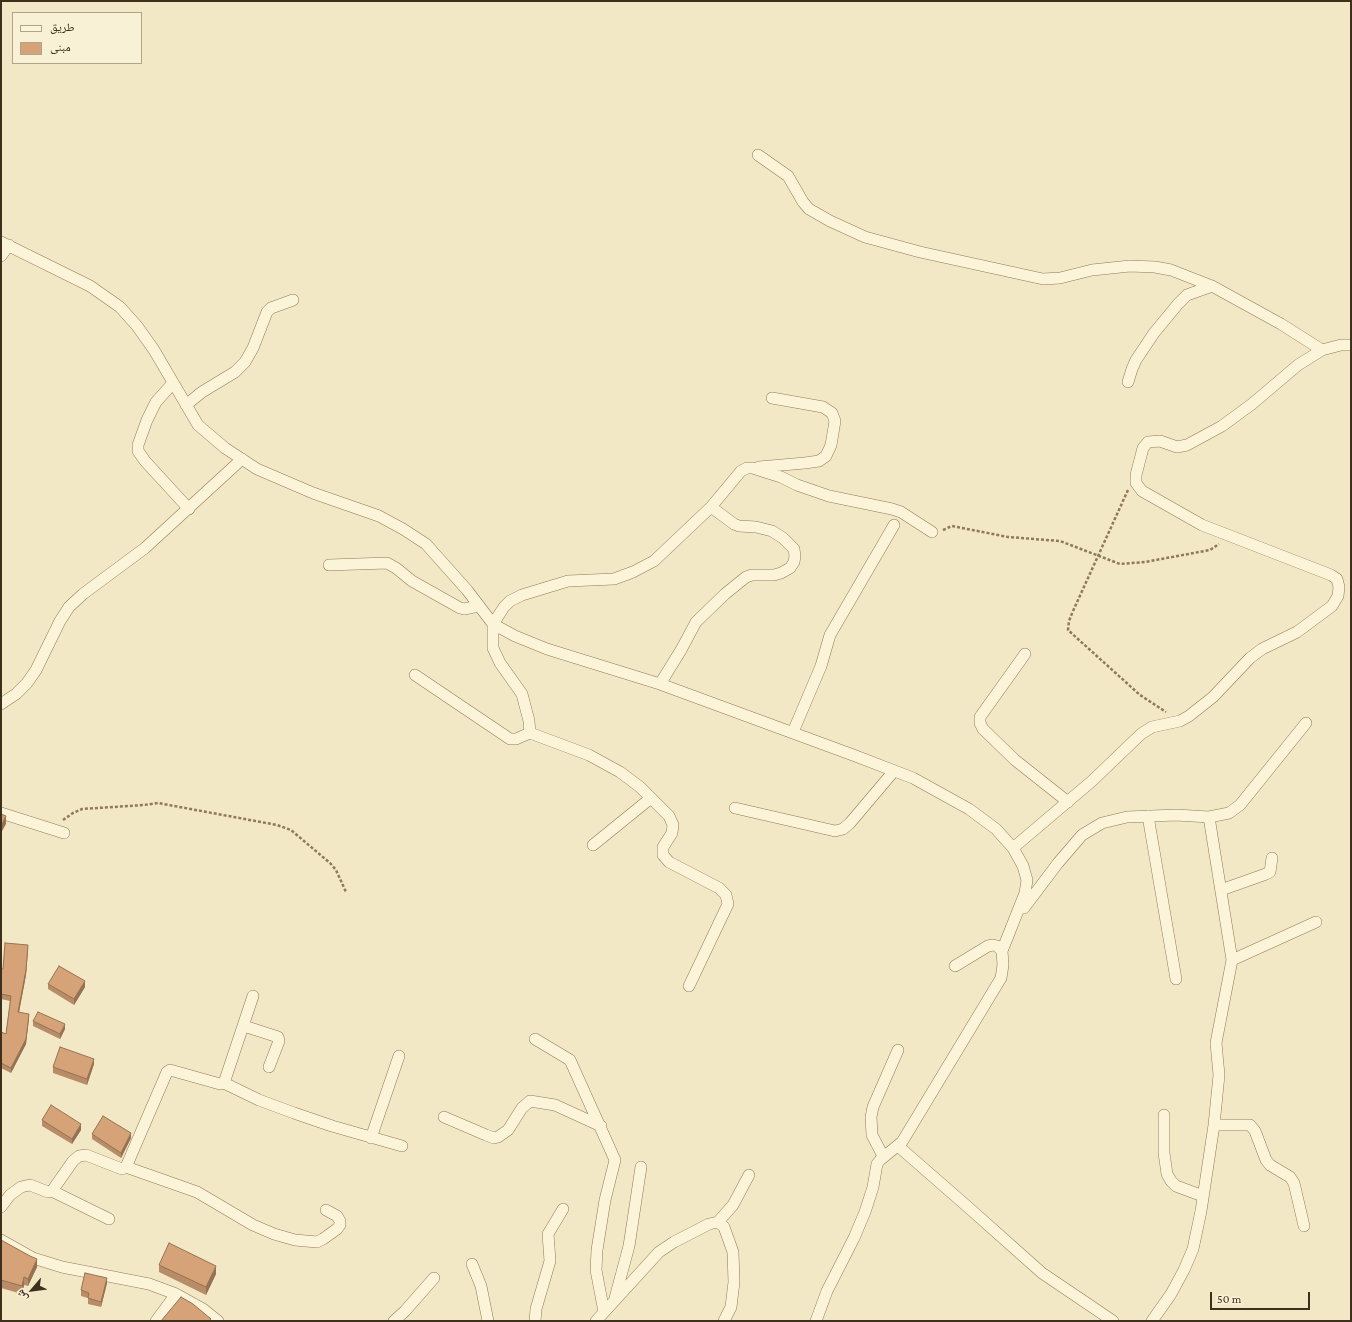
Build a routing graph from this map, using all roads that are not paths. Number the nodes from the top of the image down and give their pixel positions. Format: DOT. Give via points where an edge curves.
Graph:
graph roads {
  1 [pos="758,155"];
  2 [pos="5,244"];
  3 [pos="1,256"];
  4 [pos="1212,286"];
  5 [pos="293,300"];
  6 [pos="1351,344"];
  7 [pos="1322,350"];
  8 [pos="1128,382"];
  9 [pos="173,383"];
  10 [pos="772,398"];
  11 [pos="186,404"];
  12 [pos="242,459"];
  13 [pos="753,468"];
  14 [pos="711,507"];
  15 [pos="189,508"];
  16 [pos="894,525"];
  17 [pos="932,532"];
  18 [pos="329,565"];
  19 [pos="479,606"];
  20 [pos="493,624"];
  21 [pos="1025,654"];
  22 [pos="415,675"];
  23 [pos="660,684"];
  24 [pos="1,704"];
  25 [pos="1306,723"];
  26 [pos="793,732"];
  27 [pos="530,733"];
  28 [pos="894,771"];
  29 [pos="651,798"];
  30 [pos="1068,802"];
  31 [pos="735,808"];
  32 [pos="1,813"];
  33 [pos="1148,816"];
  34 [pos="1209,817"];
  35 [pos="64,833"];
  36 [pos="593,845"];
  37 [pos="1013,848"];
  38 [pos="1272,858"];
  39 [pos="1220,890"];
  40 [pos="1016,918"];
  41 [pos="1316,922"];
  42 [pos="1002,951"];
  43 [pos="1232,960"];
  44 [pos="955,966"];
  45 [pos="1176,978"];
  46 [pos="690,986"];
  47 [pos="253,996"];
  48 [pos="244,1026"];
  49 [pos="534,1040"];
  50 [pos="898,1050"];
  51 [pos="398,1056"];
  52 [pos="269,1067"];
  53 [pos="224,1083"];
  54 [pos="1164,1115"];
  55 [pos="444,1118"];
  56 [pos="1214,1125"];
  57 [pos="600,1126"];
  58 [pos="371,1138"];
  59 [pos="402,1146"];
  60 [pos="898,1146"];
  61 [pos="883,1156"];
  62 [pos="126,1167"];
  63 [pos="641,1167"];
  64 [pos="749,1176"];
  65 [pos="52,1191"];
  66 [pos="1203,1196"];
  67 [pos="1,1207"];
  68 [pos="563,1209"];
  69 [pos="326,1210"];
  70 [pos="109,1219"];
  71 [pos="718,1222"];
  72 [pos="1304,1226"];
  73 [pos="1,1240"];
  74 [pos="472,1264"];
  75 [pos="434,1278"];
  76 [pos="176,1294"];
  77 [pos="614,1300"];
  78 [pos="604,1312"];
  79 [pos="156,1321"];
  80 [pos="218,1321"];
  81 [pos="394,1321"];
  82 [pos="488,1321"];
  83 [pos="535,1321"];
  84 [pos="596,1321"];
  85 [pos="724,1321"];
  86 [pos="816,1321"];
  87 [pos="1113,1321"];
  88 [pos="1152,1321"];
  1 -- 4 [label="street" via="788,176 809,209 865,237 894,246 1042,279 1060,278 1092,270 1130,266 1155,267 1171,270"];
  2 -- 3 [label="street"];
  2 -- 9 [label="street" via="90,286 120,308 154,350"];
  4 -- 7 [label="street"];
  4 -- 8 [label="street" via="1187,295 1178,304 1136,360"];
  5 -- 11 [label="street" via="267,312 254,348 235,372"];
  6 -- 7 [label="street"];
  7 -- 30 [label="street" via="1298,365 1252,404 1215,430 1187,445 1177,447 1160,441 1148,442 1143,448 1136,483 1142,491 1202,525 1331,574 1337,579 1338,596 1332,606 1297,632 1262,649 1250,658 1213,697 1189,716 1180,722 1152,726 1141,734"];
  9 -- 11 [label="street"];
  9 -- 15 [label="street" via="162,394 150,414 140,438 138,451"];
  10 -- 13 [label="street" via="823,407 832,413 835,421 831,445 826,456 819,461"];
  11 -- 12 [label="street" via="198,425"];
  12 -- 15 [label="street"];
  12 -- 19 [label="street" via="312,493 379,516 426,544"];
  13 -- 14 [label="street" via="741,471"];
  13 -- 17 [label="street" via="824,495 897,511"];
  14 -- 20 [label="street" via="654,561 645,566 614,579 568,581 522,595 510,601"];
  14 -- 23 [label="street" via="739,526 756,526 772,530 794,549 794,562 781,573 746,577 724,594 696,622"];
  15 -- 24 [label="street" via="145,548 69,607 30,679 16,694"];
  16 -- 26 [label="street" via="830,634 821,666"];
  18 -- 19 [label="street" via="386,563 460,608"];
  19 -- 20 [label="street"];
  20 -- 23 [label="street" via="547,649"];
  20 -- 27 [label="street" via="493,648 500,663 522,694"];
  21 -- 30 [label="street" via="980,717 980,723 1015,760"];
  22 -- 27 [label="street" via="510,739"];
  23 -- 26 [label="street"];
  25 -- 34 [label="street" via="1240,805 1229,813"];
  26 -- 28 [label="street"];
  27 -- 29 [label="street" via="589,756 620,772"];
  28 -- 31 [label="street" via="850,823 835,831"];
  28 -- 37 [label="street" via="970,809 996,829"];
  29 -- 36 [label="street"];
  29 -- 46 [label="street" via="669,816 674,825 663,847 663,855 669,862 718,888 726,895 728,904"];
  30 -- 37 [label="street"];
  32 -- 35 [label="street"];
  33 -- 34 [label="street"];
  33 -- 40 [label="street" via="1102,822 1082,835"];
  33 -- 45 [label="street"];
  34 -- 39 [label="street"];
  37 -- 40 [label="street" via="1023,866 1026,880 1025,893"];
  38 -- 39 [label="street" via="1270,872"];
  39 -- 43 [label="street"];
  40 -- 42 [label="street"];
  41 -- 43 [label="street"];
  42 -- 44 [label="street" via="997,946 988,946"];
  42 -- 60 [label="street" via="1003,965 1000,978"];
  43 -- 56 [label="street" via="1216,1043 1219,1076"];
  47 -- 48 [label="street"];
  48 -- 52 [label="street" via="278,1037 279,1041"];
  48 -- 53 [label="street"];
  49 -- 57 [label="street" via="570,1060"];
  50 -- 61 [label="street" via="873,1106 871,1117 872,1135"];
  51 -- 58 [label="street"];
  53 -- 58 [label="street" via="259,1100"];
  53 -- 62 [label="street" via="170,1070 167,1072"];
  54 -- 66 [label="street" via="1167,1174 1176,1186"];
  55 -- 57 [label="street" via="494,1138 508,1130 522,1108 530,1101 555,1105"];
  56 -- 66 [label="street"];
  56 -- 72 [label="street" via="1250,1126 1255,1131 1266,1160 1290,1177 1294,1183"];
  57 -- 78 [label="street" via="615,1160 596,1250 596,1270"];
  58 -- 59 [label="street"];
  60 -- 61 [label="street"];
  60 -- 87 [label="street" via="1042,1273"];
  61 -- 86 [label="street" via="877,1164 873,1188 854,1238 827,1291"];
  62 -- 65 [label="street" via="122,1169 86,1155 79,1156"];
  62 -- 69 [label="street" via="197,1192 253,1225 295,1240 317,1242 337,1229 340,1221 337,1216"];
  63 -- 77 [label="street" via="629,1246"];
  64 -- 71 [label="street" via="733,1205"];
  65 -- 67 [label="street" via="48,1192 30,1184 10,1195"];
  65 -- 70 [label="street"];
  66 -- 88 [label="street" via="1193,1249 1171,1294"];
  68 -- 83 [label="street" via="548,1234 550,1261"];
  71 -- 77 [label="street" via="709,1224 659,1252"];
  71 -- 85 [label="street" via="724,1227 732,1252 734,1275 731,1307"];
  73 -- 76 [label="street" via="33,1258 150,1284"];
  74 -- 82 [label="street"];
  75 -- 81 [label="street"];
  76 -- 79 [label="street"];
  76 -- 80 [label="street"];
  77 -- 78 [label="street"];
  78 -- 84 [label="street"];
}
